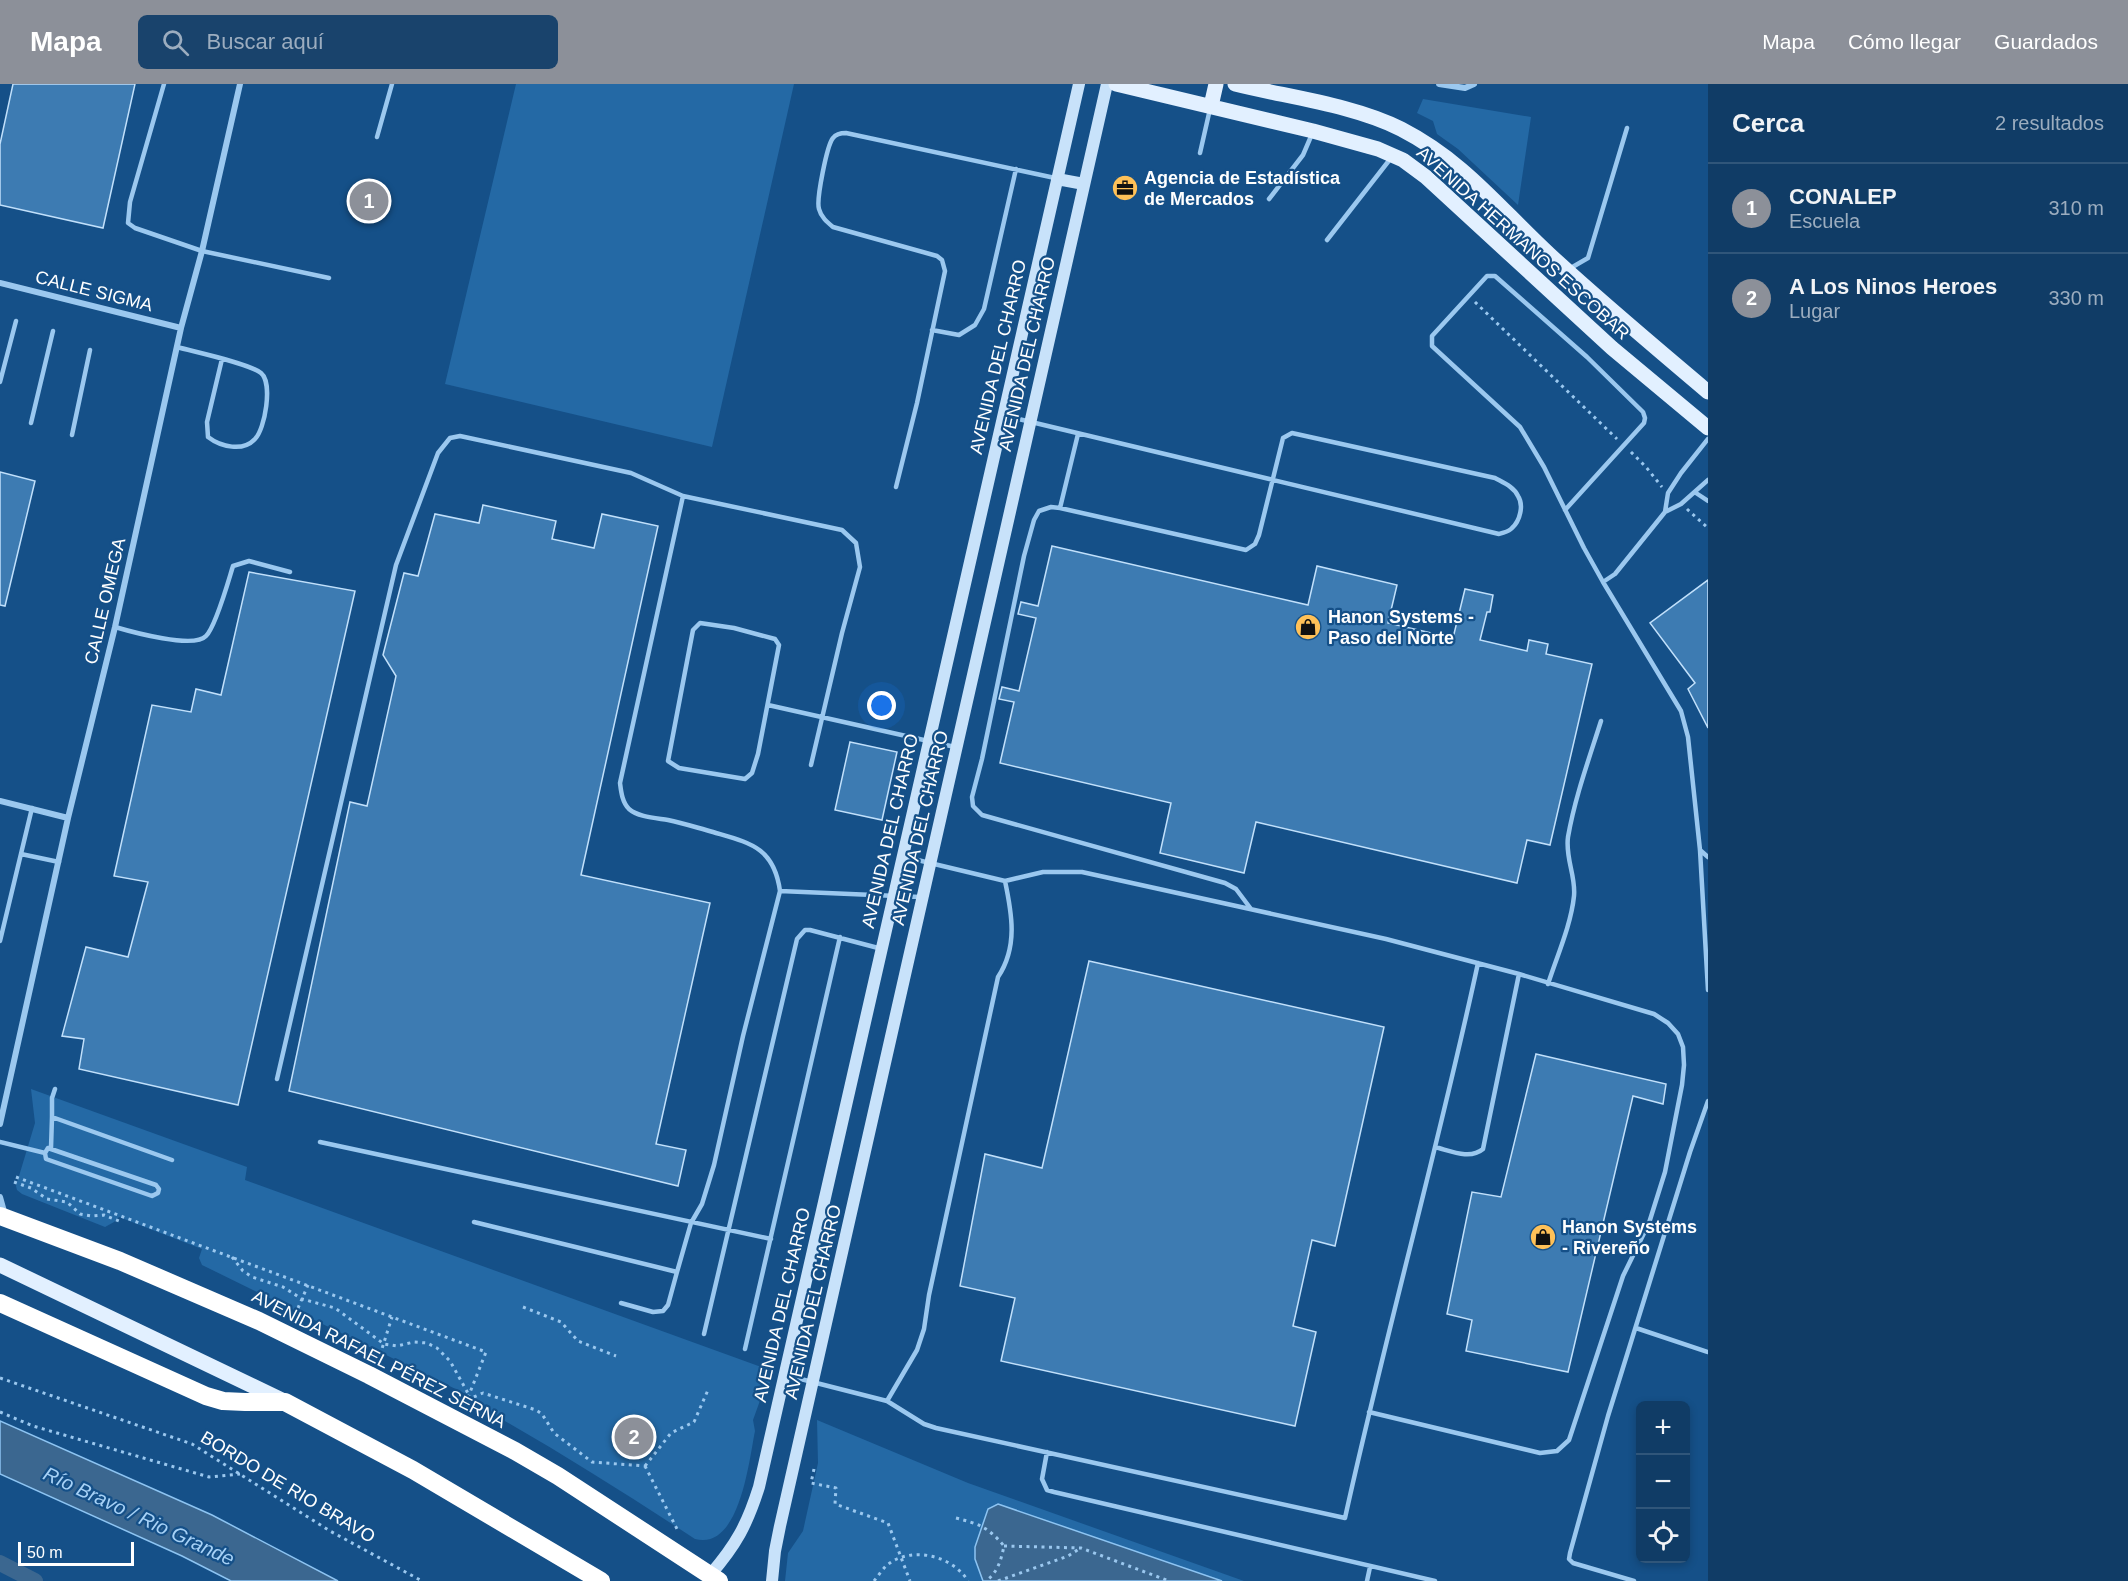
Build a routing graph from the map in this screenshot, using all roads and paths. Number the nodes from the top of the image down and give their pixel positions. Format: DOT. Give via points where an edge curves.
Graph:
graph roads {
  1 [pos="164,84"];
  2 [pos="240,84"];
  3 [pos="392,84"];
  4 [pos="1079,84"];
  5 [pos="1107,84"];
  6 [pos="1116,84"];
  7 [pos="1216,84"];
  8 [pos="1235,84"];
  9 [pos="1439,84"];
  10 [pos="1474,84"];
  11 [pos="1264,87"];
  12 [pos="1211,106"];
  13 [pos="1627,128"];
  14 [pos="1313,131"];
  15 [pos="376,137"];
  16 [pos="1200,153"];
  17 [pos="1393,156"];
  18 [pos="1016,169"];
  19 [pos="1057,179"];
  20 [pos="1084,184"];
  21 [pos="1269,199"];
  22 [pos="1327,240"];
  23 [pos="202,251"];
  24 [pos="1567,271"];
  25 [pos="329,278"];
  26 [pos="0,283"];
  27 [pos="1469,296"];
  28 [pos="16,321"];
  29 [pos="181,328"];
  30 [pos="932,330"];
  31 [pos="53,332"];
  32 [pos="177,347"];
  33 [pos="90,350"];
  34 [pos="222,359"];
  35 [pos="0,382"];
  36 [pos="1708,392"];
  37 [pos="1003,415"];
  38 [pos="1030,421"];
  39 [pos="31,423"];
  40 [pos="1708,428"];
  41 [pos="1078,434"];
  42 [pos="72,435"];
  43 [pos="1708,439"];
  44 [pos="1624,445"];
  45 [pos="1708,480"];
  46 [pos="1272,481"];
  47 [pos="896,487"];
  48 [pos="1668,493"];
  49 [pos="1696,493"];
  50 [pos="683,496"];
  51 [pos="1708,501"];
  52 [pos="1681,504"];
  53 [pos="1060,508"];
  54 [pos="1565,510"];
  55 [pos="1665,512"];
  56 [pos="1708,528"];
  57 [pos="290,572"];
  58 [pos="1603,582"];
  59 [pos="114,627"];
  60 [pos="768,705"];
  61 [pos="822,718"];
  62 [pos="1601,722"];
  63 [pos="929,740"];
  64 [pos="957,747"];
  65 [pos="811,765"];
  66 [pos="0,801"];
  67 [pos="32,808"];
  68 [pos="68,818"];
  69 [pos="1700,850"];
  70 [pos="21,854"];
  71 [pos="902,857"];
  72 [pos="1708,857"];
  73 [pos="58,862"];
  74 [pos="930,864"];
  75 [pos="1005,882"];
  76 [pos="780,891"];
  77 [pos="894,896"];
  78 [pos="923,897"];
  79 [pos="1251,909"];
  80 [pos="840,938"];
  81 [pos="0,941"];
  82 [pos="882,949"];
  83 [pos="1478,963"];
  84 [pos="1519,974"];
  85 [pos="1548,984"];
  86 [pos="1708,990"];
  87 [pos="277,1079"];
  88 [pos="55,1089"];
  89 [pos="1708,1101"];
  90 [pos="52,1117"];
  91 [pos="0,1124"];
  92 [pos="0,1142"];
  93 [pos="320,1142"];
  94 [pos="1435,1147"];
  95 [pos="51,1148"];
  96 [pos="45,1153"];
  97 [pos="172,1160"];
  98 [pos="16,1177"];
  99 [pos="14,1182"];
  100 [pos="0,1197"];
  101 [pos="3,1217"];
  102 [pos="119,1221"];
  103 [pos="474,1222"];
  104 [pos="691,1223"];
  105 [pos="729,1230"];
  106 [pos="771,1239"];
  107 [pos="232,1257"];
  108 [pos="0,1265"];
  109 [pos="677,1272"];
  110 [pos="308,1285"];
  111 [pos="302,1299"];
  112 [pos="0,1303"];
  113 [pos="621,1303"];
  114 [pos="523,1307"];
  115 [pos="295,1315"];
  116 [pos="392,1317"];
  117 [pos="1636,1328"];
  118 [pos="704,1334"];
  119 [pos="384,1344"];
  120 [pos="745,1349"];
  121 [pos="1708,1352"];
  122 [pos="380,1355"];
  123 [pos="616,1356"];
  124 [pos="785,1374"];
  125 [pos="0,1378"];
  126 [pos="813,1381"];
  127 [pos="708,1390"];
  128 [pos="469,1395"];
  129 [pos="887,1401"];
  130 [pos="285,1402"];
  131 [pos="0,1412"];
  132 [pos="1369,1412"];
  133 [pos="1047,1452"];
  134 [pos="645,1466"];
  135 [pos="814,1469"];
  136 [pos="241,1474"];
  137 [pos="956,1518"];
  138 [pos="678,1532"];
  139 [pos="1004,1546"];
  140 [pos="1081,1548"];
  141 [pos="901,1558"];
  142 [pos="1370,1567"];
  143 [pos="714,1578"];
  144 [pos="422,1581"];
  145 [pos="601,1581"];
  146 [pos="772,1581"];
  147 [pos="874,1581"];
  148 [pos="910,1581"];
  149 [pos="968,1581"];
  150 [pos="986,1581"];
  151 [pos="998,1581"];
  152 [pos="1169,1581"];
  153 [pos="1367,1581"];
  154 [pos="1435,1581"];
  155 [pos="1634,1581"];
  1 -- 23 [label="lane" via="130,202 128,223"];
  2 -- 23 [label="street, CALLE OMEGA"];
  3 -- 15 [label="lane"];
  4 -- 19 [label="street, AVENIDA DEL CHARRO"];
  5 -- 20 [label="street, AVENIDA DEL CHARRO"];
  6 -- 12 [label="main road, AVENIDA HERMANOS ESCOBAR"];
  7 -- 12 [label="main road"];
  8 -- 11 [label="main road, AVENIDA HERMANOS ESCOBAR"];
  9 -- 10 [label="street" via="1465,88"];
  11 -- 24 [label="main road, AVENIDA HERMANOS ESCOBAR" via="1386,122 1446,155"];
  12 -- 14 [label="main road, AVENIDA HERMANOS ESCOBAR"];
  12 -- 16 [label="lane"];
  13 -- 24 [label="lane" via="1588,258"];
  14 -- 17 [label="main road, AVENIDA HERMANOS ESCOBAR"];
  14 -- 21 [label="lane" via="1303,155"];
  17 -- 22 [label="lane"];
  17 -- 40 [label="main road, AVENIDA HERMANOS ESCOBAR" via="1426,177 1612,348"];
  18 -- 19 [label="lane"];
  18 -- 30 [label="lane" via="984,309 975,325 959,335"];
  18 -- 30 [label="lane" via="846,133 833,138 825,160 818,207 833,227 942,260 945,271"];
  19 -- 20 [label="street"];
  19 -- 37 [label="street, AVENIDA DEL CHARRO"];
  20 -- 38 [label="street, AVENIDA DEL CHARRO"];
  23 -- 25 [label="lane"];
  23 -- 29 [label="street, CALLE OMEGA"];
  24 -- 36 [label="main road, AVENIDA HERMANOS ESCOBAR"];
  26 -- 29 [label="street, CALLE SIGMA"];
  27 -- 44 [label="path"];
  27 -- 44 [label="lane" via="1487,276 1495,276 1587,357 1646,418"];
  27 -- 54 [label="lane" via="1432,336 1432,346 1520,428"];
  28 -- 35 [label="lane"];
  29 -- 32 [label="street, CALLE OMEGA"];
  30 -- 47 [label="lane"];
  31 -- 39 [label="lane"];
  32 -- 34 [label="lane"];
  32 -- 59 [label="street, CALLE OMEGA"];
  33 -- 42 [label="lane"];
  34 -- 34 [label="lane" via="207,422 208,437 217,444 243,447 260,428 268,395 267,380 260,372"];
  37 -- 38 [label="lane"];
  37 -- 63 [label="street, AVENIDA DEL CHARRO"];
  38 -- 41 [label="lane"];
  38 -- 64 [label="street, AVENIDA DEL CHARRO"];
  41 -- 46 [label="lane"];
  41 -- 53 [label="lane"];
  43 -- 48 [label="lane"];
  44 -- 48 [label="path"];
  44 -- 54 [label="lane"];
  45 -- 49 [label="lane"];
  46 -- 46 [label="lane" via="1499,534 1511,530 1518,521 1521,504 1510,486 1495,478 1292,433 1283,438"];
  46 -- 53 [label="lane" via="1259,535 1246,550"];
  48 -- 55 [label="lane"];
  49 -- 51 [label="lane"];
  49 -- 52 [label="lane"];
  50 -- 61 [label="lane" via="842,530 856,543 860,567"];
  50 -- 76 [label="lane" via="621,792 624,803 635,813 679,822 758,848 777,873"];
  50 -- 87 [label="lane" via="631,473 460,436 443,444 396,565"];
  52 -- 55 [label="lane"];
  52 -- 56 [label="path"];
  53 -- 79 [label="lane" via="1044,508 1034,520 973,806 990,818 1225,884 1236,889"];
  54 -- 58 [label="lane"];
  55 -- 58 [label="lane" via="1615,574"];
  57 -- 59 [label="lane" via="249,561 233,566 211,627 205,638 195,642"];
  58 -- 69 [label="lane" via="1681,711 1688,737"];
  59 -- 68 [label="street, CALLE OMEGA"];
  60 -- 60 [label="lane" via="779,650 777,641 760,633 700,623 693,630 668,761 679,768 745,779 752,773"];
  60 -- 61 [label="lane"];
  61 -- 63 [label="lane"];
  61 -- 65 [label="lane"];
  62 -- 85 [label="lane" via="1573,809 1568,849 1575,893"];
  63 -- 64 [label="lane"];
  63 -- 71 [label="street, AVENIDA DEL CHARRO"];
  64 -- 74 [label="street, AVENIDA DEL CHARRO"];
  66 -- 67 [label="street"];
  67 -- 68 [label="street"];
  67 -- 70 [label="lane"];
  68 -- 73 [label="street, CALLE OMEGA"];
  69 -- 72 [label="lane"];
  69 -- 86 [label="lane"];
  70 -- 73 [label="lane"];
  70 -- 81 [label="lane"];
  71 -- 74 [label="lane"];
  71 -- 77 [label="street, AVENIDA DEL CHARRO"];
  73 -- 91 [label="street, CALLE OMEGA"];
  74 -- 75 [label="lane"];
  74 -- 78 [label="street, AVENIDA DEL CHARRO"];
  75 -- 79 [label="lane" via="1043,872 1082,872"];
  75 -- 129 [label="lane" via="1013,937 998,977 924,1329 917,1350"];
  76 -- 77 [label="lane"];
  76 -- 104 [label="lane" via="714,1165 702,1204"];
  77 -- 78 [label="lane"];
  77 -- 82 [label="street, AVENIDA DEL CHARRO"];
  78 -- 126 [label="street, AVENIDA DEL CHARRO"];
  79 -- 83 [label="lane"];
  80 -- 82 [label="lane"];
  80 -- 105 [label="lane" via="810,930 797,939"];
  80 -- 106 [label="lane"];
  82 -- 124 [label="street, AVENIDA DEL CHARRO"];
  83 -- 84 [label="lane"];
  83 -- 94 [label="lane"];
  84 -- 85 [label="lane"];
  84 -- 94 [label="lane" via="1483,1149 1469,1155"];
  85 -- 132 [label="lane" via="1654,1014 1678,1034 1684,1065 1662,1182 1649,1223 1623,1276 1569,1440 1557,1451 1540,1453"];
  88 -- 90 [label="lane"];
  89 -- 117 [label="lane"];
  90 -- 95 [label="lane"];
  90 -- 97 [label="lane"];
  92 -- 96 [label="lane"];
  93 -- 104 [label="lane"];
  94 -- 132 [label="lane"];
  95 -- 96 [label="lane"];
  95 -- 96 [label="lane" via="156,1185 158,1193 152,1196 46,1159"];
  98 -- 107 [label="path"];
  99 -- 102 [label="path" via="47,1199 67,1202 80,1214 104,1215"];
  100 -- 101 [label="street"];
  101 -- 143 [label="highway, AVENIDA RAFAEL PÉREZ SERNA" via="174,1284 369,1375 524,1456"];
  103 -- 109 [label="lane"];
  104 -- 105 [label="lane"];
  104 -- 109 [label="lane"];
  105 -- 106 [label="lane"];
  105 -- 118 [label="lane"];
  106 -- 120 [label="lane"];
  107 -- 110 [label="path"];
  107 -- 111 [label="path" via="252,1277 283,1287"];
  108 -- 130 [label="main road"];
  109 -- 113 [label="lane" via="663,1311 652,1312"];
  110 -- 111 [label="path"];
  110 -- 116 [label="path"];
  111 -- 115 [label="path"];
  111 -- 119 [label="path" via="335,1308"];
  112 -- 130 [label="highway" via="206,1396 223,1401"];
  114 -- 123 [label="path" via="561,1322 578,1341"];
  116 -- 119 [label="path"];
  116 -- 128 [label="path" via="486,1352"];
  117 -- 121 [label="lane"];
  117 -- 155 [label="lane" via="1569,1559"];
  119 -- 122 [label="path"];
  119 -- 128 [label="path" via="414,1342 436,1348 450,1361"];
  124 -- 126 [label="lane"];
  124 -- 143 [label="street, AVENIDA DEL CHARRO" via="752,1509"];
  125 -- 136 [label="path, BORDO DE RIO BRAVO" via="192,1444"];
  126 -- 129 [label="lane"];
  126 -- 146 [label="street, AVENIDA DEL CHARRO" via="775,1551"];
  127 -- 134 [label="path" via="694,1422 671,1433"];
  128 -- 134 [label="path" via="467,1400 483,1394 536,1410 554,1433 592,1462"];
  129 -- 133 [label="lane" via="936,1428"];
  130 -- 145 [label="highway" via="413,1470"];
  131 -- 136 [label="path" via="33,1426 209,1477"];
  132 -- 133 [label="lane" via="1345,1518"];
  133 -- 142 [label="lane" via="1042,1479 1047,1490"];
  134 -- 138 [label="path"];
  135 -- 141 [label="path" via="811,1483 836,1488 835,1504 888,1523"];
  136 -- 144 [label="path, BORDO DE RIO BRAVO" via="330,1531"];
  137 -- 139 [label="path" via="992,1532"];
  139 -- 140 [label="path"];
  139 -- 150 [label="path" via="994,1575"];
  140 -- 151 [label="path"];
  140 -- 152 [label="path"];
  141 -- 147 [label="path" via="887,1565"];
  141 -- 148 [label="path"];
  141 -- 149 [label="path" via="931,1556 948,1562"];
  142 -- 153 [label="lane"];
  142 -- 154 [label="lane"];
}
